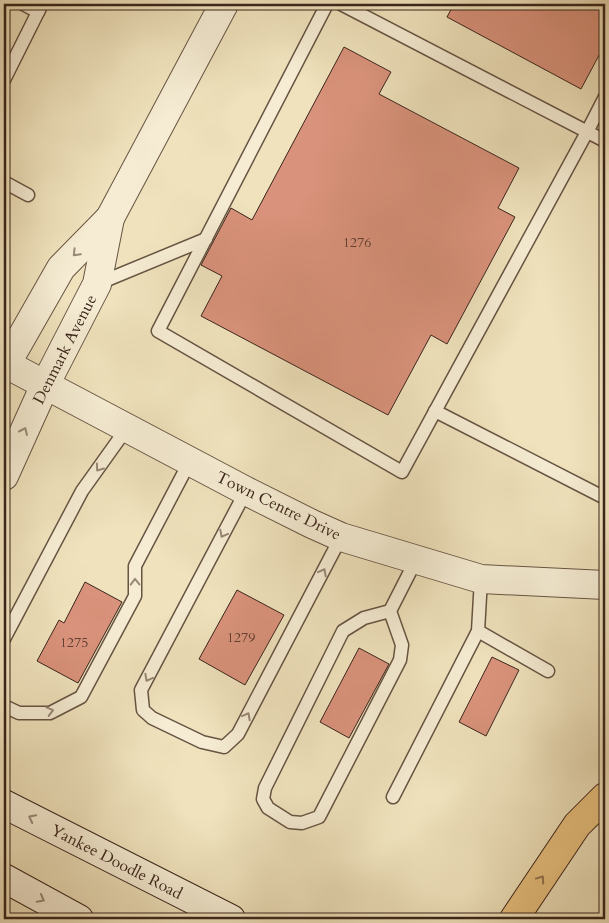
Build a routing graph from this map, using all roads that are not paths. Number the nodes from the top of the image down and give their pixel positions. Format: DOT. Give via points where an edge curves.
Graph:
graph roads {
  1 [pos="23,4"];
  2 [pos="224,4"];
  3 [pos="327,4"];
  4 [pos="341,4"];
  5 [pos="40,8"];
  6 [pos="4,80"];
  7 [pos="605,97"];
  8 [pos="587,132"];
  9 [pos="605,142"];
  10 [pos="4,182"];
  11 [pos="28,195"];
  12 [pos="110,218"];
  13 [pos="206,239"];
  14 [pos="97,284"];
  15 [pos="4,365"];
  16 [pos="45,385"];
  17 [pos="435,411"];
  18 [pos="127,428"];
  19 [pos="190,461"];
  20 [pos="4,476"];
  21 [pos="246,491"];
  22 [pos="605,498"];
  23 [pos="341,537"];
  24 [pos="416,560"];
  25 [pos="480,579"];
  26 [pos="605,585"];
  27 [pos="390,611"];
  28 [pos="478,631"];
  29 [pos="4,639"];
  30 [pos="548,671"];
  31 [pos="4,706"];
  32 [pos="393,797"];
  33 [pos="605,797"];
  34 [pos="4,804"];
  35 [pos="4,878"];
  36 [pos="79,919"];
  37 [pos="231,919"];
  38 [pos="514,919"];
  1 -- 5 [label="lane"];
  2 -- 12 [label="street, Denmark Avenue"];
  3 -- 13 [label="lane"];
  4 -- 8 [label="lane"];
  5 -- 6 [label="lane"];
  7 -- 8 [label="lane"];
  8 -- 9 [label="lane"];
  8 -- 17 [label="lane"];
  10 -- 11 [label="lane"];
  12 -- 14 [label="street, Denmark Avenue"];
  12 -- 15 [label="street, Denmark Avenue, one-way" via="61,268"];
  13 -- 14 [label="lane"];
  13 -- 17 [label="lane" via="158,331 402,472"];
  14 -- 16 [label="street, Denmark Avenue"];
  15 -- 16 [label="street, Town Centre Drive"];
  16 -- 18 [label="street, Town Centre Drive"];
  20 -- 16 [label="street, Denmark Avenue, one-way"];
  17 -- 22 [label="lane"];
  18 -- 19 [label="street, Town Centre Drive"];
  18 -- 29 [label="lane, one-way" via="82,490"];
  19 -- 21 [label="street, Town Centre Drive"];
  31 -- 19 [label="lane, one-way" via="19,713 50,713 82,697 135,596 135,566"];
  21 -- 23 [label="street, Town Centre Drive"];
  21 -- 23 [label="lane, one-way" via="141,690 143,710 152,718 202,742 224,746 238,734"];
  23 -- 24 [label="street, Town Centre Drive"];
  24 -- 25 [label="street, Town Centre Drive"];
  24 -- 27 [label="lane"];
  25 -- 26 [label="street, Town Centre Drive"];
  25 -- 28 [label="lane"];
  27 -- 27 [label="lane" via="364,618 344,631 265,788 262,799 268,808 290,822 302,823 320,817 400,660 402,645"];
  28 -- 30 [label="lane"];
  28 -- 32 [label="lane"];
  38 -- 33 [label="highway, one-way" via="578,825"];
  37 -- 34 [label="street, Yankee Doodle Road, one-way"];
  35 -- 36 [label="street, one-way"];
}
